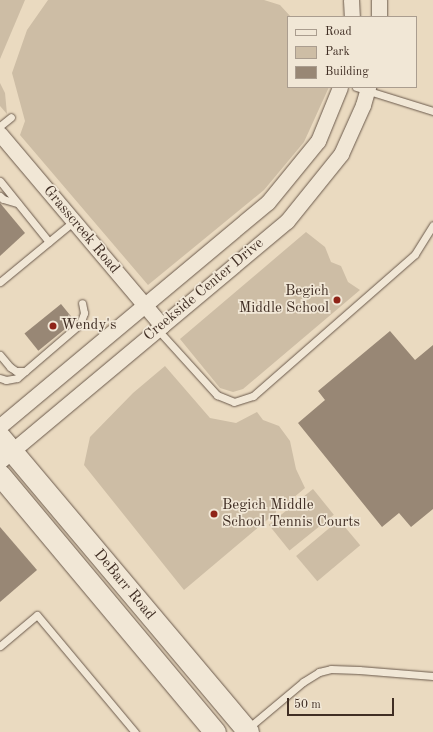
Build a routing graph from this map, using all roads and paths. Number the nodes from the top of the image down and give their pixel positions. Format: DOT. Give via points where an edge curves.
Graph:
graph roads {
  1 [pos="351,0"];
  2 [pos="379,0"];
  3 [pos="352,16"];
  4 [pos="379,16"];
  5 [pos="340,88"];
  6 [pos="364,88"];
  7 [pos="433,111"];
  8 [pos="11,117"];
  9 [pos="0,126"];
  10 [pos="0,134"];
  11 [pos="0,181"];
  12 [pos="0,196"];
  13 [pos="17,203"];
  14 [pos="74,221"];
  15 [pos="433,225"];
  16 [pos="49,242"];
  17 [pos="0,282"];
  18 [pos="82,303"];
  19 [pos="145,306"];
  20 [pos="160,328"];
  21 [pos="0,355"];
  22 [pos="25,371"];
  23 [pos="0,378"];
  24 [pos="0,426"];
  25 [pos="4,450"];
  26 [pos="0,475"];
  27 [pos="0,646"];
  28 [pos="433,676"];
  29 [pos="246,731"];
  30 [pos="135,732"];
  31 [pos="215,732"];
  1 -- 3 [label="street"];
  2 -- 4 [label="street"];
  5 -- 19 [label="street, Creekside Center Drive" via="318,141 268,202"];
  6 -- 7 [label="lane"];
  6 -- 20 [label="street, Creekside Center Drive" via="341,154 313,192 287,221"];
  8 -- 9 [label="lane"];
  10 -- 14 [label="street, Grasscreek Road"];
  11 -- 13 [label="lane"];
  12 -- 13 [label="lane"];
  13 -- 16 [label="lane"];
  14 -- 16 [label="lane"];
  14 -- 19 [label="street, Grasscreek Road"];
  15 -- 20 [label="lane" via="416,254 253,396 234,402 217,395"];
  16 -- 17 [label="lane"];
  18 -- 22 [label="lane" via="84,313 80,324"];
  19 -- 20 [label="street, Grasscreek Road"];
  19 -- 24 [label="street, Creekside Center Drive"];
  20 -- 25 [label="street, Creekside Center Drive"];
  21 -- 22 [label="lane" via="16,371"];
  22 -- 23 [label="lane" via="12,380"];
  25 -- 29 [label="main road, DeBarr Road"];
  26 -- 31 [label="main road, DeBarr Road"];
  27 -- 30 [label="lane" via="37,615"];
  28 -- 29 [label="lane" via="331,669 319,672 303,682"];
}
